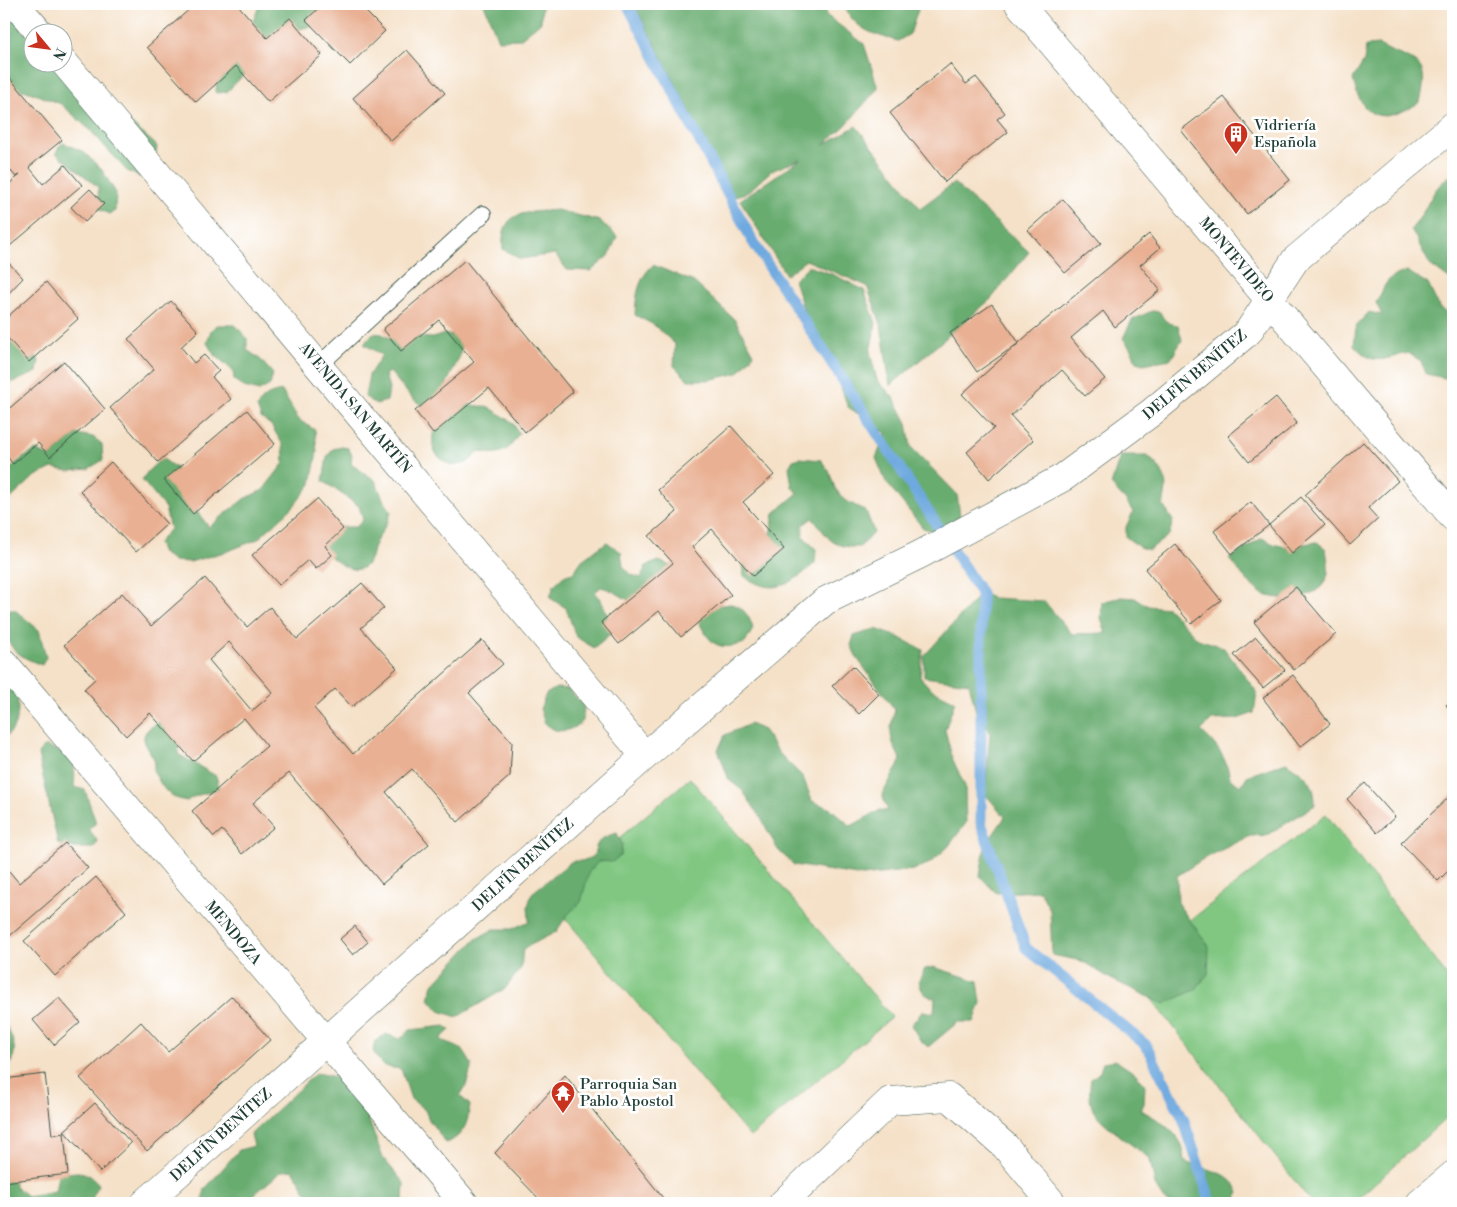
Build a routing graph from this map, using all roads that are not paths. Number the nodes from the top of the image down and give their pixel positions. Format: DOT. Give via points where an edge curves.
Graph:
graph roads {
  1 [pos="15,4"];
  2 [pos="1019,4"];
  3 [pos="30,22"];
  4 [pos="72,72"];
  5 [pos="1453,126"];
  6 [pos="482,214"];
  7 [pos="1269,300"];
  8 [pos="319,365"];
  9 [pos="1453,517"];
  10 [pos="4,662"];
  11 [pos="645,756"];
  12 [pos="325,1042"];
  13 [pos="1453,1175"];
  14 [pos="145,1203"];
  15 [pos="464,1203"];
  16 [pos="782,1203"];
  17 [pos="1052,1203"];
  18 [pos="1420,1203"];
  1 -- 3 [label="street"];
  2 -- 7 [label="street, MONTEVIDEO"];
  4 -- 8 [label="street, AVENIDA SAN MARTÍN"];
  5 -- 7 [label="street, DELFÍN BENÍTEZ" via="1295,260"];
  6 -- 8 [label="lane"];
  7 -- 9 [label="street, MONTEVIDEO"];
  7 -- 11 [label="street, DELFÍN BENÍTEZ" via="1248,332 1152,412 1064,477 972,528 825,601"];
  8 -- 11 [label="street, AVENIDA SAN MARTÍN"];
  10 -- 12 [label="street, MENDOZA"];
  11 -- 12 [label="street, DELFÍN BENÍTEZ"];
  12 -- 14 [label="street, DELFÍN BENÍTEZ"];
  12 -- 15 [label="street, MENDOZA"];
  13 -- 18 [label="street"];
  16 -- 17 [label="street" via="890,1101 949,1097 1005,1146"];
}
